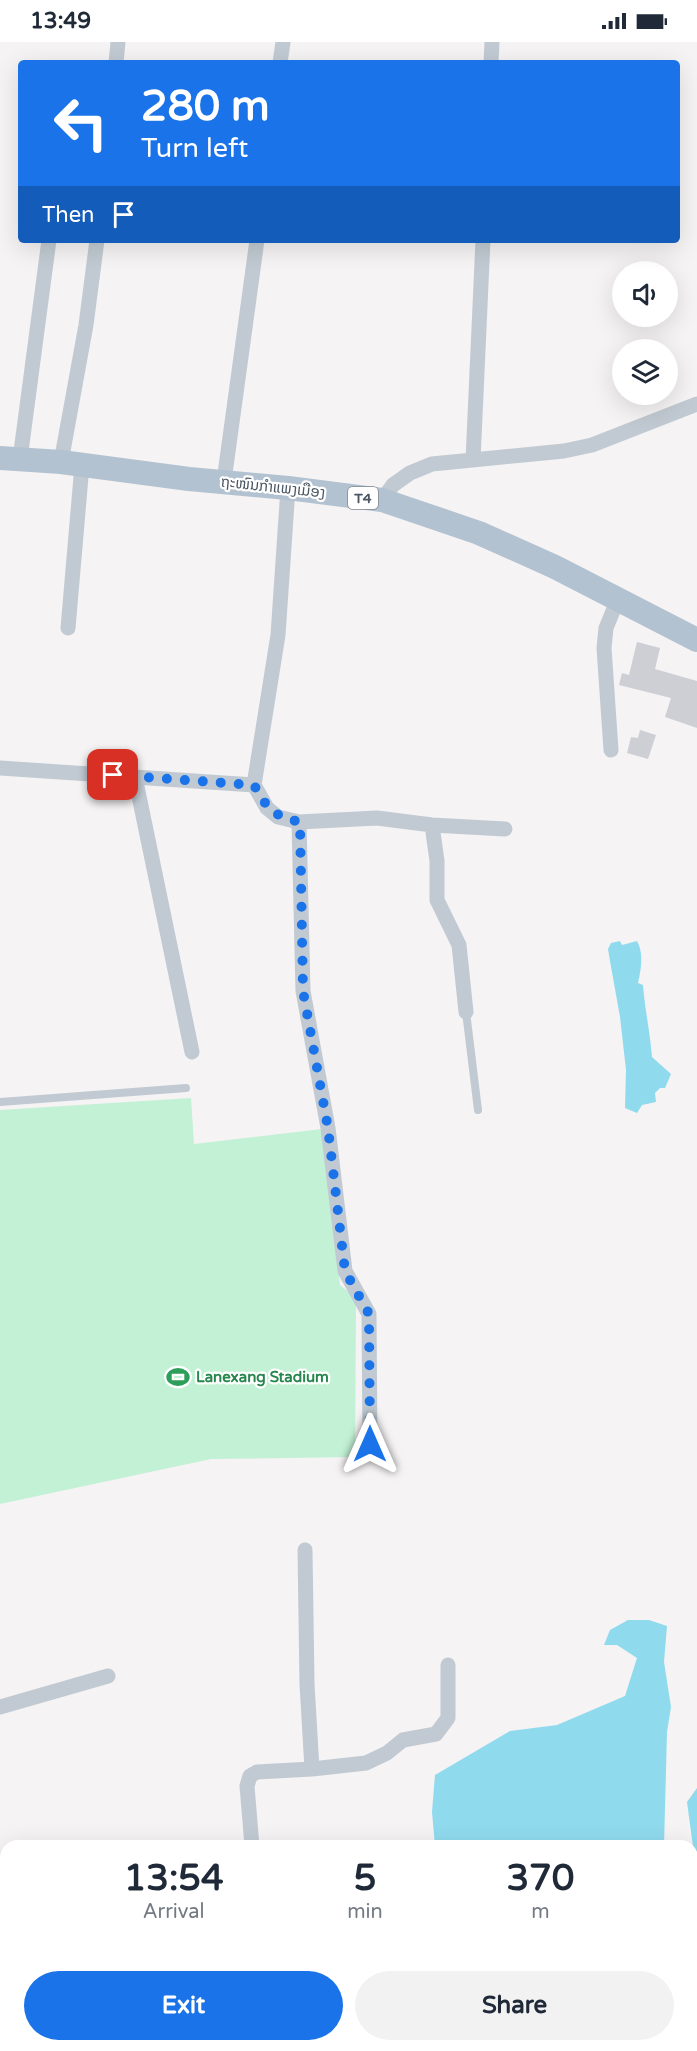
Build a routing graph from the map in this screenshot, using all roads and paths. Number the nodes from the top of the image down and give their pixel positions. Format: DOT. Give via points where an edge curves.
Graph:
graph roads {
  1 [pos="118,42"];
  2 [pos="283,42"];
  3 [pos="492,42"];
  4 [pos="116,60"];
  5 [pos="280,60"];
  6 [pos="491,60"];
  7 [pos="48,243"];
  8 [pos="97,243"];
  9 [pos="257,243"];
  10 [pos="483,243"];
  11 [pos="697,404"];
  12 [pos="10,459"];
  13 [pos="473,460"];
  14 [pos="72,463"];
  15 [pos="224,481"];
  16 [pos="288,488"];
  17 [pos="382,500"];
  18 [pos="618,599"];
  19 [pos="68,628"];
  20 [pos="697,640"];
  21 [pos="611,750"];
  22 [pos="0,768"];
  23 [pos="135,777"];
  24 [pos="254,785"];
  25 [pos="300,822"];
  26 [pos="432,825"];
  27 [pos="505,829"];
  28 [pos="466,1011"];
  29 [pos="192,1052"];
  30 [pos="186,1088"];
  31 [pos="0,1102"];
  32 [pos="478,1110"];
  33 [pos="370,1444"];
  34 [pos="305,1550"];
  35 [pos="448,1665"];
  36 [pos="108,1676"];
  37 [pos="0,1707"];
  38 [pos="312,1769"];
  39 [pos="252,1840"];
  1 -- 4 [label="street"];
  2 -- 5 [label="street"];
  3 -- 6 [label="street"];
  7 -- 12 [label="street"];
  8 -- 14 [label="street"];
  9 -- 15 [label="street"];
  10 -- 13 [label="street"];
  11 -- 13 [label="street" via="592,445"];
  12 -- 14 [label="main road, ຖະໜົນກຳແພງເມືອງ / T4"];
  13 -- 17 [label="street" via="432,464 410,473 393,485"];
  14 -- 15 [label="main road, ຖະໜົນກຳແພງເມືອງ / T4"];
  14 -- 19 [label="street"];
  15 -- 16 [label="main road, ຖະໜົນກຳແພງເມືອງ / T4"];
  16 -- 17 [label="main road, ຖະໜົນກຳແພງເມືອງ / T4"];
  16 -- 24 [label="street" via="278,635"];
  17 -- 18 [label="main road, ຖະໜົນກຳແພງເມືອງ / T4" via="479,533"];
  18 -- 20 [label="main road, ຖະໜົນກຳແພງເມືອງ / T4"];
  18 -- 21 [label="street" via="606,628 604,648"];
  22 -- 23 [label="street"];
  23 -- 24 [label="street"];
  23 -- 29 [label="street"];
  24 -- 25 [label="street" via="267,808 278,817"];
  25 -- 26 [label="street" via="377,818"];
  25 -- 33 [label="street" via="303,991 328,1128 345,1271 369,1314"];
  26 -- 27 [label="street"];
  26 -- 28 [label="street" via="437,900 459,945"];
  28 -- 32 [label="lane"];
  30 -- 31 [label="lane"];
  34 -- 38 [label="street"];
  35 -- 38 [label="street" via="448,1718 436,1734 403,1740 366,1762"];
  36 -- 37 [label="street"];
  38 -- 39 [label="street" via="257,1772 250,1776 247,1786"];
}
